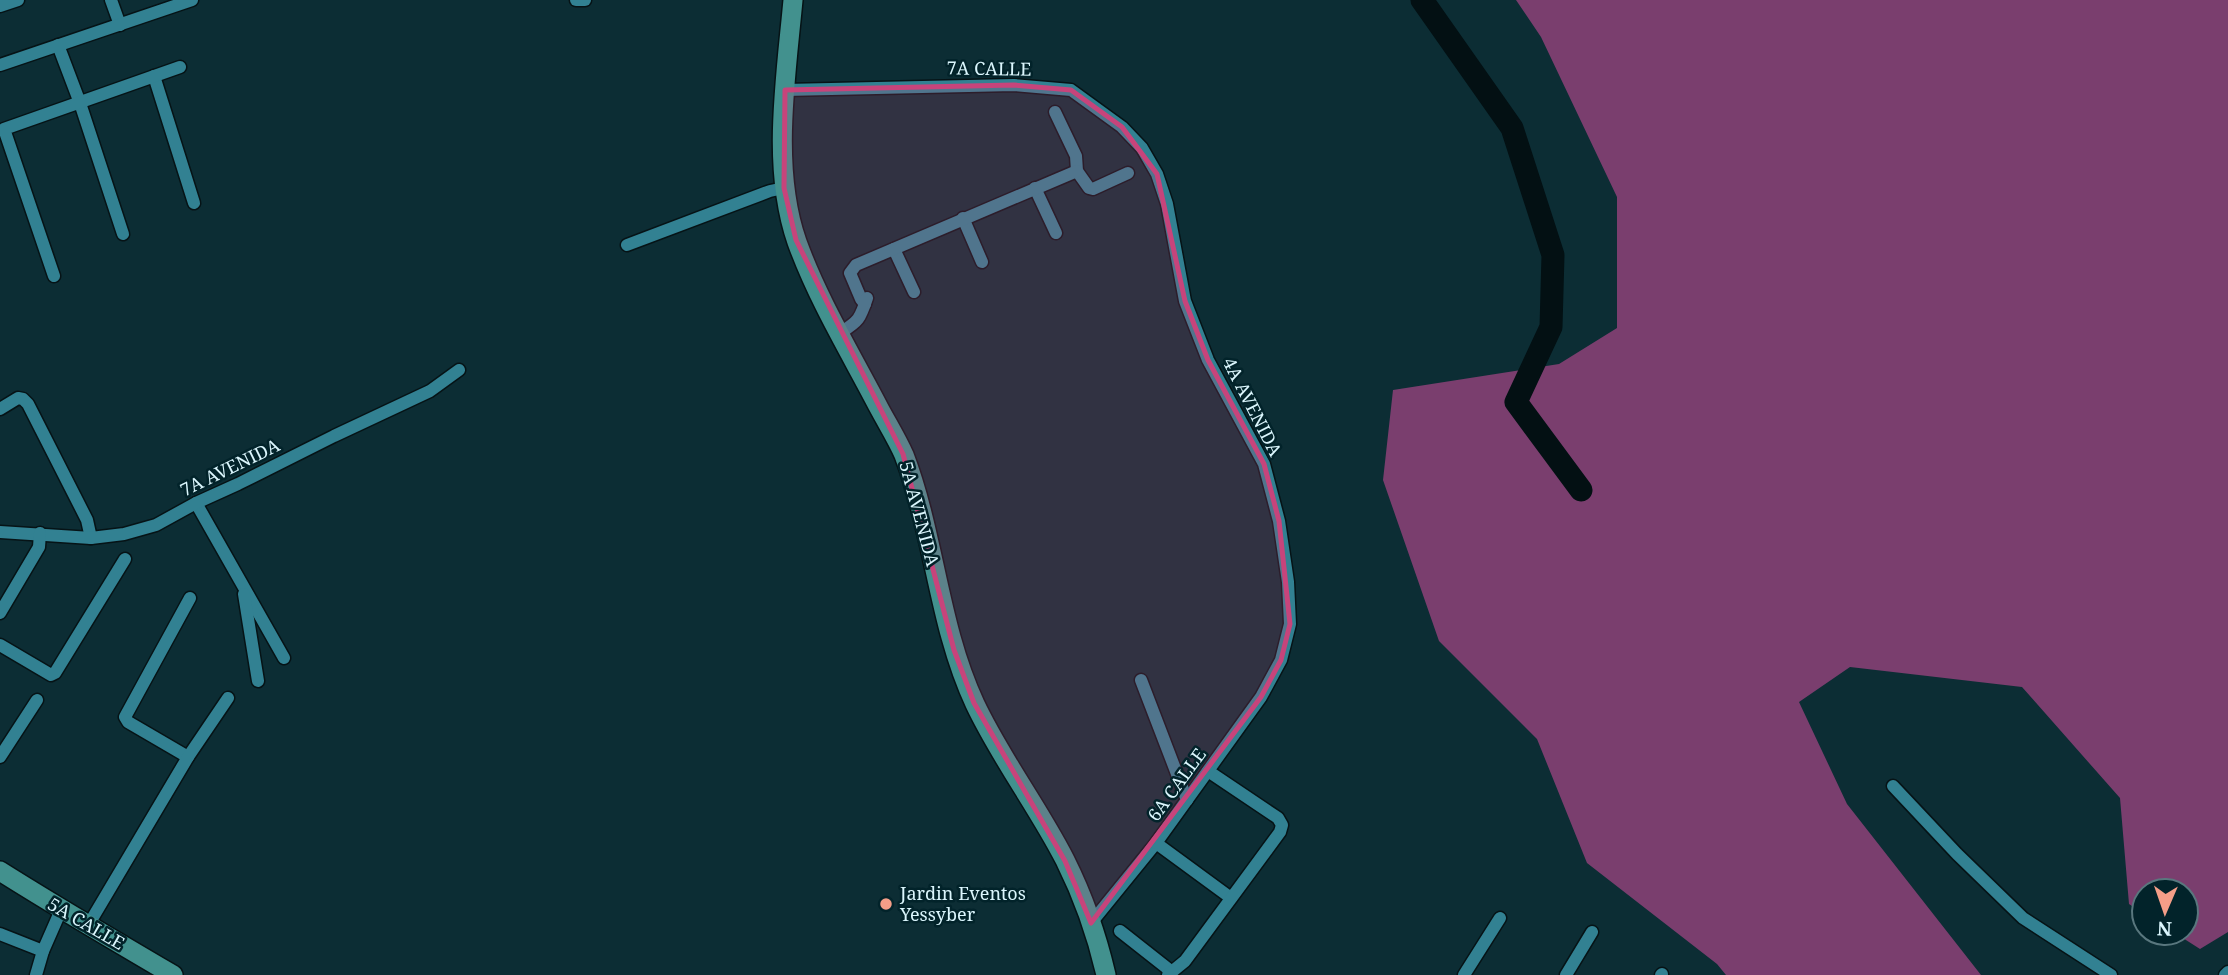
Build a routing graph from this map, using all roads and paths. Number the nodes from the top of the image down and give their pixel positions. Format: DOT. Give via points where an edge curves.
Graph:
graph roads {
  1 [pos="18,0"];
  2 [pos="111,0"];
  3 [pos="192,0"];
  4 [pos="576,0"];
  5 [pos="585,0"];
  6 [pos="793,0"];
  7 [pos="0,6"];
  8 [pos="120,25"];
  9 [pos="58,46"];
  10 [pos="0,65"];
  11 [pos="180,67"];
  12 [pos="154,76"];
  13 [pos="785,90"];
  14 [pos="80,103"];
  15 [pos="1055,112"];
  16 [pos="1077,171"];
  17 [pos="1128,173"];
  18 [pos="1157,174"];
  19 [pos="784,188"];
  20 [pos="1035,188"];
  21 [pos="194,203"];
  22 [pos="962,218"];
  23 [pos="1056,233"];
  24 [pos="122,234"];
  25 [pos="626,245"];
  26 [pos="894,248"];
  27 [pos="982,262"];
  28 [pos="54,276"];
  29 [pos="914,292"];
  30 [pos="840,332"];
  31 [pos="459,370"];
  32 [pos="0,409"];
  33 [pos="196,503"];
  34 [pos="0,532"];
  35 [pos="40,533"];
  36 [pos="91,538"];
  37 [pos="125,559"];
  38 [pos="243,583"];
  39 [pos="190,598"];
  40 [pos="0,612"];
  41 [pos="0,645"];
  42 [pos="284,658"];
  43 [pos="1280,660"];
  44 [pos="1141,680"];
  45 [pos="258,681"];
  46 [pos="228,698"];
  47 [pos="37,700"];
  48 [pos="0,757"];
  49 [pos="188,757"];
  50 [pos="1208,771"];
  51 [pos="1893,786"];
  52 [pos="1187,800"];
  53 [pos="1156,843"];
  54 [pos="0,871"];
  55 [pos="1231,898"];
  56 [pos="61,910"];
  57 [pos="1500,918"];
  58 [pos="1091,923"];
  59 [pos="89,924"];
  60 [pos="1120,931"];
  61 [pos="1592,932"];
  62 [pos="0,934"];
  63 [pos="43,951"];
  64 [pos="1170,974"];
  65 [pos="36,975"];
  66 [pos="173,975"];
  67 [pos="1106,975"];
  68 [pos="1464,975"];
  69 [pos="1566,975"];
  70 [pos="2111,975"];
  1 -- 7 [label="street"];
  2 -- 8 [label="street"];
  3 -- 8 [label="street"];
  4 -- 5 [label="street"];
  6 -- 13 [label="street, 5A AVENIDA"];
  8 -- 9 [label="street"];
  9 -- 10 [label="street"];
  9 -- 14 [label="street"];
  11 -- 12 [label="street"];
  12 -- 14 [label="street"];
  12 -- 21 [label="street"];
  13 -- 18 [label="street, 7A CALLE" via="1014,85 1071,90 1122,127"];
  13 -- 19 [label="street, 5A AVENIDA"];
  14 -- 24 [label="street"];
  14 -- 28 [label="street" via="4,129"];
  15 -- 16 [label="street" via="1076,156"];
  16 -- 17 [label="street" via="1093,189"];
  16 -- 20 [label="street"];
  18 -- 43 [label="street, 4A AVENIDA" via="1185,302 1208,360 1264,464 1279,521 1290,624"];
  19 -- 25 [label="street"];
  19 -- 30 [label="street, 5A AVENIDA" via="796,240"];
  20 -- 22 [label="street"];
  20 -- 23 [label="street"];
  22 -- 26 [label="street"];
  22 -- 27 [label="street"];
  26 -- 29 [label="street"];
  26 -- 30 [label="street" via="856,265 868,297 857,322"];
  30 -- 58 [label="street, 5A AVENIDA" via="903,454 954,650 974,703 1065,860"];
  31 -- 33 [label="street, 7A AVENIDA" via="430,391"];
  32 -- 36 [label="street" via="18,398 27,404 87,520"];
  33 -- 36 [label="street, 7A AVENIDA" via="156,525"];
  33 -- 38 [label="street"];
  34 -- 35 [label="street, 7A AVENIDA"];
  35 -- 36 [label="street, 7A AVENIDA"];
  35 -- 40 [label="street" via="39,547"];
  37 -- 41 [label="street" via="55,673 51,675"];
  38 -- 42 [label="street"];
  38 -- 45 [label="street"];
  39 -- 49 [label="street" via="125,717"];
  43 -- 50 [label="street, 6A CALLE" via="1261,697"];
  44 -- 52 [label="street"];
  46 -- 49 [label="street"];
  47 -- 48 [label="street"];
  49 -- 59 [label="street"];
  50 -- 52 [label="street, 6A CALLE"];
  50 -- 55 [label="street" via="1282,825"];
  51 -- 70 [label="street" via="2023,918"];
  52 -- 53 [label="street, 6A CALLE"];
  53 -- 55 [label="street"];
  53 -- 58 [label="street, 6A CALLE"];
  54 -- 56 [label="street, 5A CALLE"];
  55 -- 64 [label="street" via="1185,961"];
  56 -- 59 [label="street, 5A CALLE"];
  56 -- 63 [label="street"];
  57 -- 68 [label="street"];
  58 -- 67 [label="street, 5A AVENIDA"];
  59 -- 66 [label="street, 5A CALLE"];
  60 -- 64 [label="street"];
  61 -- 69 [label="street"];
  62 -- 63 [label="street"];
  63 -- 65 [label="street"];
}
